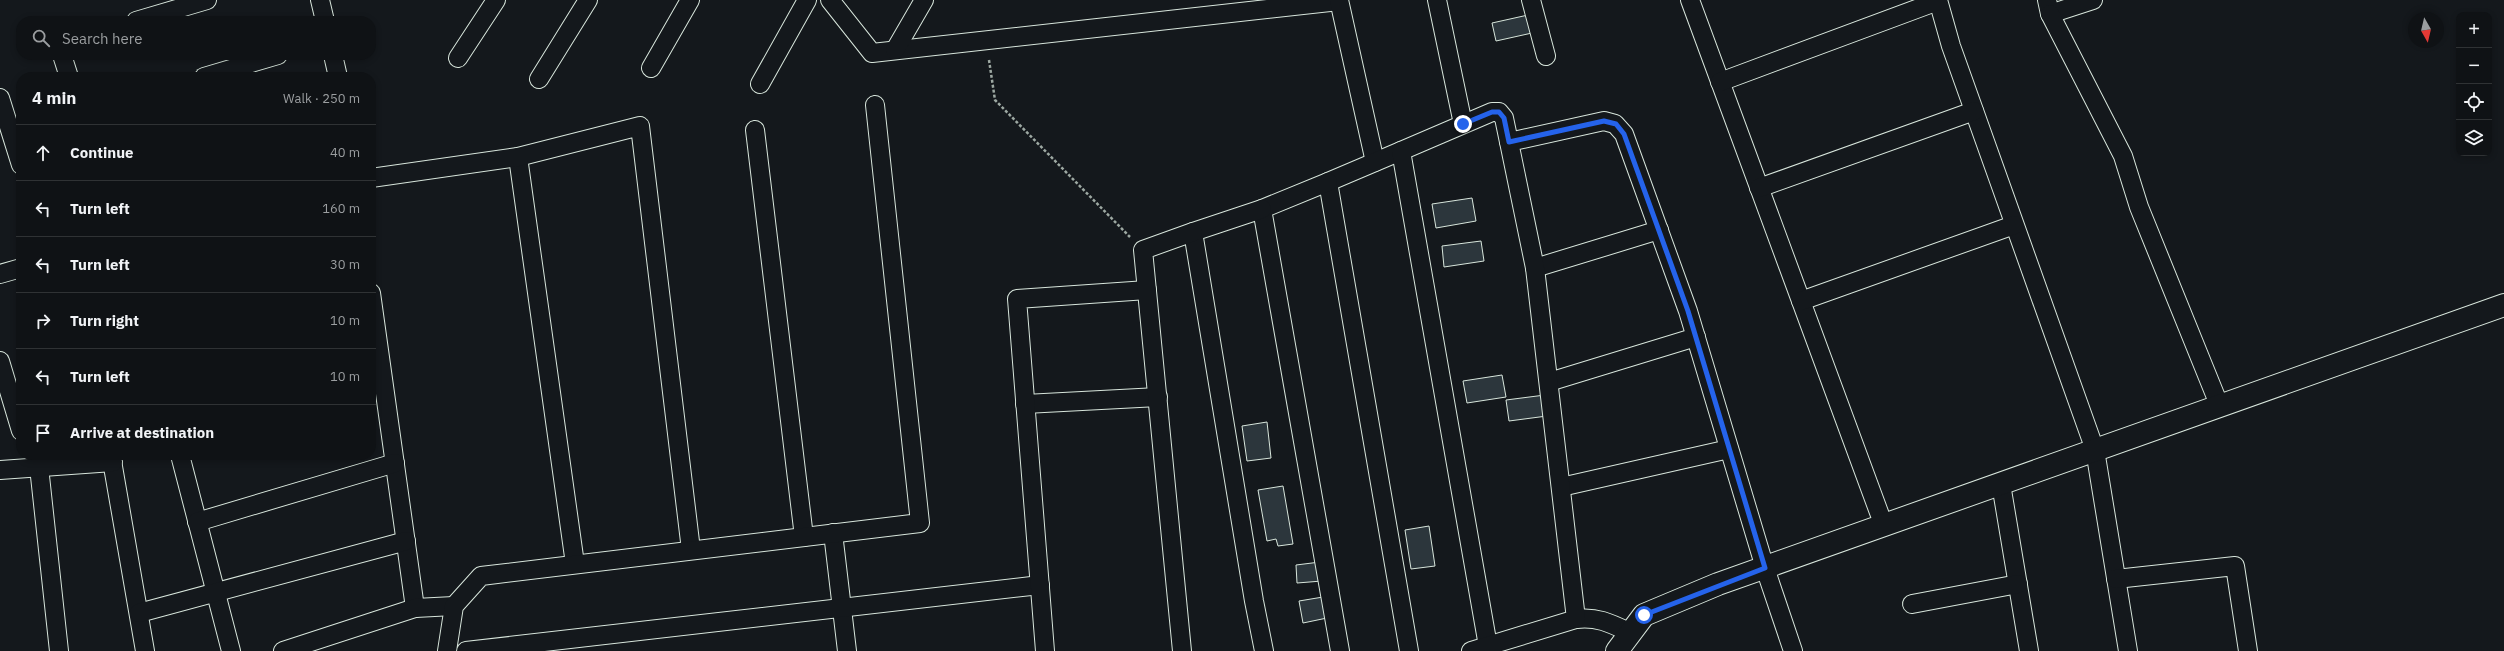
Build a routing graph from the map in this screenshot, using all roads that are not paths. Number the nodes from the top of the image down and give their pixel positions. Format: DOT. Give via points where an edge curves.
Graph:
graph roads {
  1 [pos="208,0"];
  2 [pos="320,0"];
  3 [pos="496,0"];
  4 [pos="588,0"];
  5 [pos="690,0"];
  6 [pos="807,0"];
  7 [pos="830,0"];
  8 [pos="924,0"];
  9 [pos="1339,0"];
  10 [pos="1437,0"];
  11 [pos="1531,0"];
  12 [pos="1690,0"];
  13 [pos="2093,0"];
  14 [pos="1938,1"];
  15 [pos="2048,7"];
  16 [pos="153,16"];
  17 [pos="324,16"];
  18 [pos="894,50"];
  19 [pos="1546,56"];
  20 [pos="458,58"];
  21 [pos="64,60"];
  22 [pos="261,60"];
  23 [pos="334,60"];
  24 [pos="651,68"];
  25 [pos="67,72"];
  26 [pos="221,72"];
  27 [pos="337,72"];
  28 [pos="539,79"];
  29 [pos="1720,82"];
  30 [pos="760,84"];
  31 [pos="0,98"];
  32 [pos="875,105"];
  33 [pos="1974,111"];
  34 [pos="1463,124"];
  35 [pos="755,130"];
  36 [pos="1509,142"];
  37 [pos="16,149"];
  38 [pos="1401,151"];
  39 [pos="518,157"];
  40 [pos="1376,162"];
  41 [pos="376,177"];
  42 [pos="1328,182"];
  43 [pos="1759,188"];
  44 [pos="1262,209"];
  45 [pos="2014,225"];
  46 [pos="1659,230"];
  47 [pos="1193,232"];
  48 [pos="1535,268"];
  49 [pos="16,269"];
  50 [pos="0,274"];
  51 [pos="1147,290"];
  52 [pos="1800,301"];
  53 [pos="2504,305"];
  54 [pos="1696,337"];
  55 [pos="0,360"];
  56 [pos="376,372"];
  57 [pos="1549,382"];
  58 [pos="1158,397"];
  59 [pos="378,402"];
  60 [pos="1025,404"];
  61 [pos="2220,407"];
  62 [pos="16,414"];
  63 [pos="1729,449"];
  64 [pos="2095,450"];
  65 [pos="92,460"];
  66 [pos="112,460"];
  67 [pos="181,460"];
  68 [pos="33,463"];
  69 [pos="395,463"];
  70 [pos="0,470"];
  71 [pos="2001,484"];
  72 [pos="1561,487"];
  73 [pos="197,522"];
  74 [pos="1884,526"];
  75 [pos="833,534"];
  76 [pos="804,537"];
  77 [pos="406,541"];
  78 [pos="691,550"];
  79 [pos="575,564"];
  80 [pos="1765,568"];
  81 [pos="2116,579"];
  82 [pos="2018,584"];
  83 [pos="1040,585"];
  84 [pos="214,592"];
  85 [pos="1912,604"];
  86 [pos="454,606"];
  87 [pos="415,608"];
  88 [pos="843,609"];
  89 [pos="139,612"];
  90 [pos="1576,619"];
  91 [pos="1631,632"];
  92 [pos="1488,646"];
  93 [pos="59,651"];
  94 [pos="145,651"];
  95 [pos="231,651"];
  96 [pos="283,651"];
  97 [pos="447,651"];
  98 [pos="466,651"];
  99 [pos="848,651"];
  100 [pos="1045,651"];
  101 [pos="1182,651"];
  102 [pos="1264,651"];
  103 [pos="1340,651"];
  104 [pos="1410,651"];
  105 [pos="1471,651"];
  106 [pos="1617,651"];
  107 [pos="1793,651"];
  108 [pos="2029,651"];
  109 [pos="2128,651"];
  110 [pos="2248,651"];
  1 -- 16 [label="street"];
  2 -- 17 [label="street"];
  3 -- 20 [label="street"];
  4 -- 28 [label="street"];
  5 -- 24 [label="street"];
  6 -- 30 [label="street"];
  7 -- 18 [label="street" via="872,53"];
  8 -- 18 [label="street"];
  9 -- 18 [label="street"];
  9 -- 40 [label="street"];
  10 -- 34 [label="street"];
  11 -- 19 [label="street"];
  12 -- 29 [label="street"];
  13 -- 15 [label="street"];
  14 -- 29 [label="street"];
  14 -- 33 [label="street"];
  15 -- 61 [label="street" via="2123,156 2139,207"];
  21 -- 25 [label="street"];
  22 -- 26 [label="street"];
  23 -- 27 [label="street"];
  29 -- 43 [label="street"];
  31 -- 37 [label="street"];
  32 -- 75 [label="street" via="920,523"];
  33 -- 43 [label="street"];
  33 -- 45 [label="street"];
  34 -- 36 [label="street" via="1492,112 1499,112 1504,118"];
  34 -- 38 [label="street"];
  35 -- 76 [label="street"];
  36 -- 46 [label="street" via="1604,121 1616,124 1624,134"];
  36 -- 48 [label="street"];
  38 -- 40 [label="street"];
  38 -- 92 [label="street"];
  39 -- 41 [label="street"];
  39 -- 78 [label="street" via="640,126"];
  39 -- 79 [label="street"];
  40 -- 42 [label="street"];
  42 -- 44 [label="street"];
  42 -- 104 [label="street"];
  43 -- 52 [label="street"];
  44 -- 47 [label="street"];
  44 -- 103 [label="street"];
  45 -- 52 [label="street"];
  45 -- 64 [label="street"];
  46 -- 48 [label="street"];
  46 -- 54 [label="street"];
  47 -- 51 [label="street" via="1143,250"];
  47 -- 102 [label="street"];
  48 -- 57 [label="street"];
  49 -- 50 [label="street"];
  51 -- 58 [label="street"];
  51 -- 60 [label="street" via="1017,299"];
  52 -- 74 [label="street"];
  53 -- 61 [label="street"];
  54 -- 57 [label="street"];
  54 -- 63 [label="street"];
  55 -- 62 [label="street"];
  56 -- 59 [label="street"];
  57 -- 72 [label="street"];
  58 -- 60 [label="street"];
  58 -- 101 [label="street"];
  59 -- 69 [label="street"];
  60 -- 83 [label="street"];
  61 -- 64 [label="street"];
  63 -- 72 [label="street"];
  63 -- 80 [label="street"];
  64 -- 71 [label="street"];
  64 -- 81 [label="street"];
  65 -- 68 [label="street"];
  66 -- 89 [label="street"];
  67 -- 73 [label="street"];
  68 -- 70 [label="street"];
  68 -- 93 [label="street"];
  69 -- 73 [label="street"];
  69 -- 77 [label="street"];
  71 -- 74 [label="street"];
  71 -- 82 [label="street"];
  72 -- 90 [label="street"];
  73 -- 84 [label="street"];
  74 -- 80 [label="street"];
  75 -- 76 [label="street"];
  75 -- 88 [label="street"];
  76 -- 78 [label="street"];
  77 -- 84 [label="street"];
  77 -- 87 [label="street"];
  78 -- 79 [label="street"];
  79 -- 86 [label="street" via="481,576"];
  80 -- 91 [label="street" via="1644,615"];
  80 -- 107 [label="street"];
  81 -- 109 [label="street"];
  81 -- 110 [label="street" via="2235,566"];
  82 -- 85 [label="street"];
  82 -- 108 [label="street"];
  83 -- 88 [label="street"];
  83 -- 100 [label="street"];
  84 -- 89 [label="street"];
  84 -- 95 [label="street"];
  86 -- 87 [label="street"];
  86 -- 97 [label="street"];
  87 -- 96 [label="street"];
  88 -- 98 [label="street"];
  88 -- 99 [label="street"];
  89 -- 94 [label="street"];
  90 -- 91 [label="street" via="1603,620"];
  90 -- 92 [label="street"];
  91 -- 106 [label="street"];
  92 -- 105 [label="street"];
}
